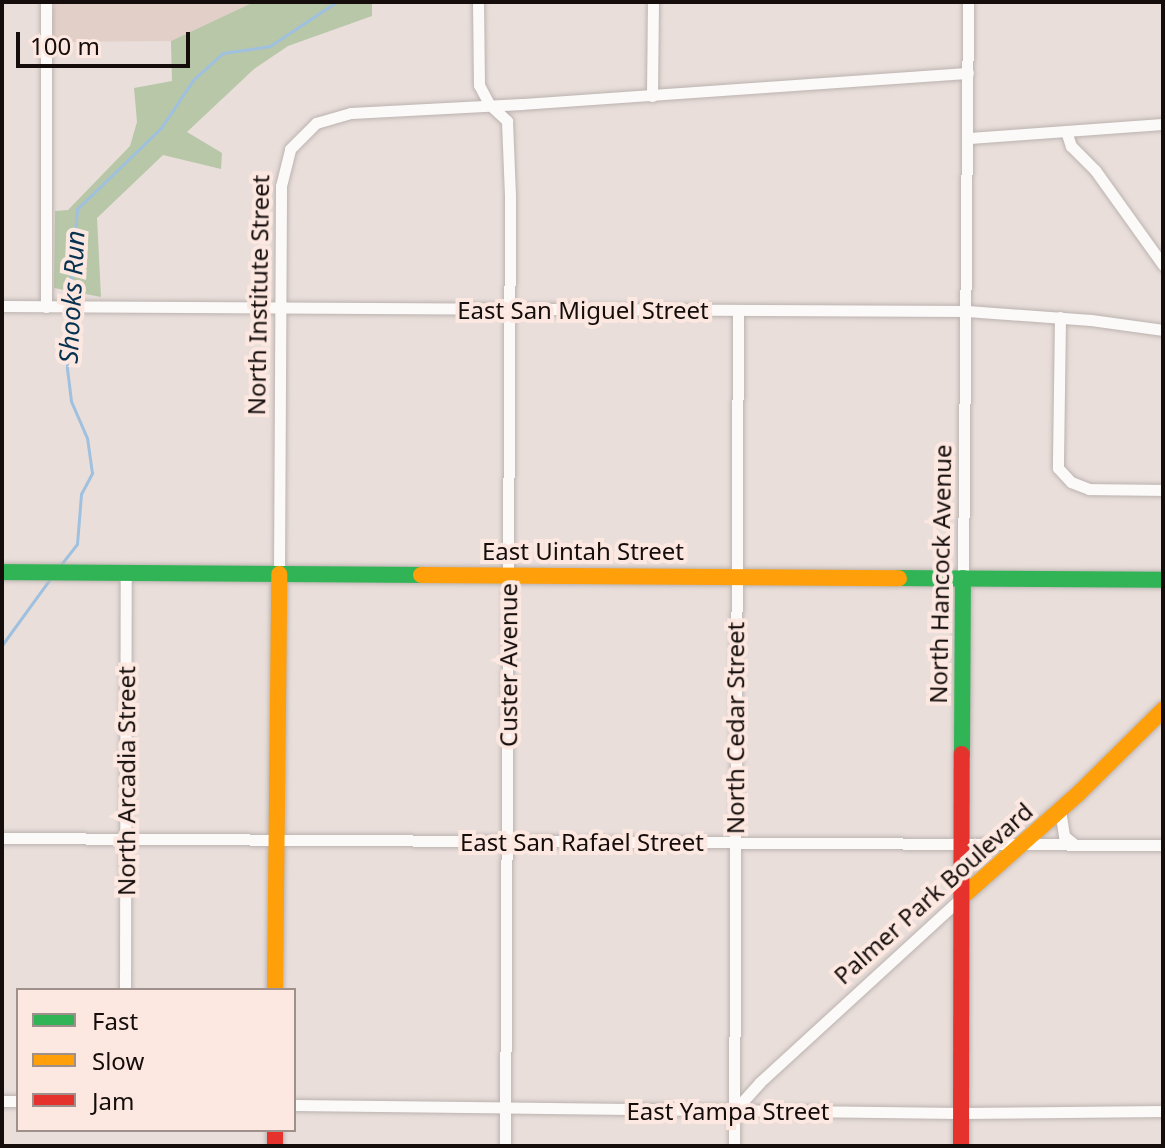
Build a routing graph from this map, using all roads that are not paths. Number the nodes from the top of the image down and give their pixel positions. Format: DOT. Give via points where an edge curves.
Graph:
graph roads {
  1 [pos="46,2"];
  2 [pos="478,2"];
  3 [pos="653,2"];
  4 [pos="968,2"];
  5 [pos="968,73"];
  6 [pos="652,96"];
  7 [pos="489,104"];
  8 [pos="1163,124"];
  9 [pos="1066,131"];
  10 [pos="968,138"];
  11 [pos="1163,265"];
  12 [pos="2,306"];
  13 [pos="46,307"];
  14 [pos="281,307"];
  15 [pos="510,309"];
  16 [pos="738,311"];
  17 [pos="967,311"];
  18 [pos="1060,317"];
  19 [pos="1163,330"];
  20 [pos="1163,490"];
  21 [pos="2,572"];
  22 [pos="126,572"];
  23 [pos="279,574"];
  24 [pos="509,575"];
  25 [pos="736,576"];
  26 [pos="963,578"];
  27 [pos="1163,580"];
  28 [pos="1163,710"];
  29 [pos="1060,810"];
  30 [pos="2,838"];
  31 [pos="127,839"];
  32 [pos="276,839"];
  33 [pos="507,842"];
  34 [pos="734,843"];
  35 [pos="1023,844"];
  36 [pos="961,845"];
  37 [pos="1075,845"];
  38 [pos="1163,845"];
  39 [pos="962,897"];
  40 [pos="125,988"];
  41 [pos="275,988"];
  42 [pos="296,1105"];
  43 [pos="505,1110"];
  44 [pos="735,1110"];
  45 [pos="1163,1111"];
  46 [pos="961,1113"];
  47 [pos="505,1146"];
  48 [pos="734,1146"];
  49 [pos="961,1146"];
  1 -- 13 [label="street"];
  2 -- 7 [label="street, Custer Avenue" via="479,85"];
  3 -- 6 [label="street"];
  4 -- 5 [label="street, North Hancock Avenue"];
  5 -- 6 [label="street, North Institute Street"];
  5 -- 10 [label="street, North Hancock Avenue"];
  6 -- 7 [label="street, North Institute Street"];
  7 -- 14 [label="street, North Institute Street" via="351,113 305,131 290,149 283,174"];
  7 -- 15 [label="street, Custer Avenue" via="507,121"];
  8 -- 9 [label="street"];
  9 -- 10 [label="street"];
  9 -- 11 [label="street" via="1071,146 1095,170"];
  10 -- 17 [label="street, North Hancock Avenue"];
  12 -- 13 [label="street, East San Miguel Street"];
  13 -- 14 [label="street, East San Miguel Street"];
  14 -- 15 [label="street, East San Miguel Street"];
  14 -- 23 [label="street, North Institute Street"];
  15 -- 16 [label="street, East San Miguel Street"];
  15 -- 24 [label="street, Custer Avenue"];
  16 -- 17 [label="street, East San Miguel Street"];
  16 -- 25 [label="street, North Cedar Street"];
  17 -- 18 [label="street, East San Miguel Street"];
  17 -- 26 [label="street, North Hancock Avenue"];
  18 -- 19 [label="street, East San Miguel Street"];
  18 -- 20 [label="street" via="1058,468 1071,482 1089,489"];
  21 -- 22 [label="main road, East Uintah Street"];
  22 -- 23 [label="main road, East Uintah Street"];
  22 -- 31 [label="street, North Arcadia Street"];
  23 -- 24 [label="main road, East Uintah Street"];
  23 -- 32 [label="main road, North Institute Street"];
  24 -- 25 [label="main road, East Uintah Street"];
  24 -- 33 [label="street, Custer Avenue"];
  25 -- 26 [label="main road, East Uintah Street"];
  25 -- 34 [label="street, North Cedar Street"];
  26 -- 27 [label="main road, East Uintah Street"];
  26 -- 36 [label="main road, North Hancock Avenue"];
  28 -- 29 [label="main road, Palmer Park Boulevard"];
  29 -- 35 [label="main road, Palmer Park Boulevard"];
  29 -- 37 [label="street" via="1064,836"];
  30 -- 31 [label="street, East San Rafael Street"];
  31 -- 32 [label="street, East San Rafael Street"];
  31 -- 40 [label="street, North Arcadia Street"];
  32 -- 33 [label="street, East San Rafael Street"];
  32 -- 41 [label="main road, North Institute Street"];
  33 -- 34 [label="street, East San Rafael Street"];
  33 -- 43 [label="street, Custer Avenue"];
  34 -- 36 [label="street, East San Rafael Street"];
  34 -- 44 [label="street, North Cedar Street"];
  35 -- 36 [label="street, East San Rafael Street"];
  35 -- 37 [label="street, East San Rafael Street"];
  35 -- 39 [label="main road, Palmer Park Boulevard"];
  36 -- 39 [label="main road, North Hancock Avenue"];
  37 -- 38 [label="street, East San Rafael Street"];
  39 -- 44 [label="street, Palmer Park Boulevard"];
  39 -- 46 [label="main road, North Hancock Avenue"];
  42 -- 43 [label="street, East Yampa Street" via="488,1105"];
  43 -- 44 [label="street, East Yampa Street"];
  43 -- 47 [label="street, Custer Avenue"];
  44 -- 46 [label="street, East Yampa Street"];
  44 -- 48 [label="street, North Cedar Street"];
  45 -- 46 [label="street, East Yampa Street"];
  46 -- 49 [label="main road, North Hancock Avenue"];
}
